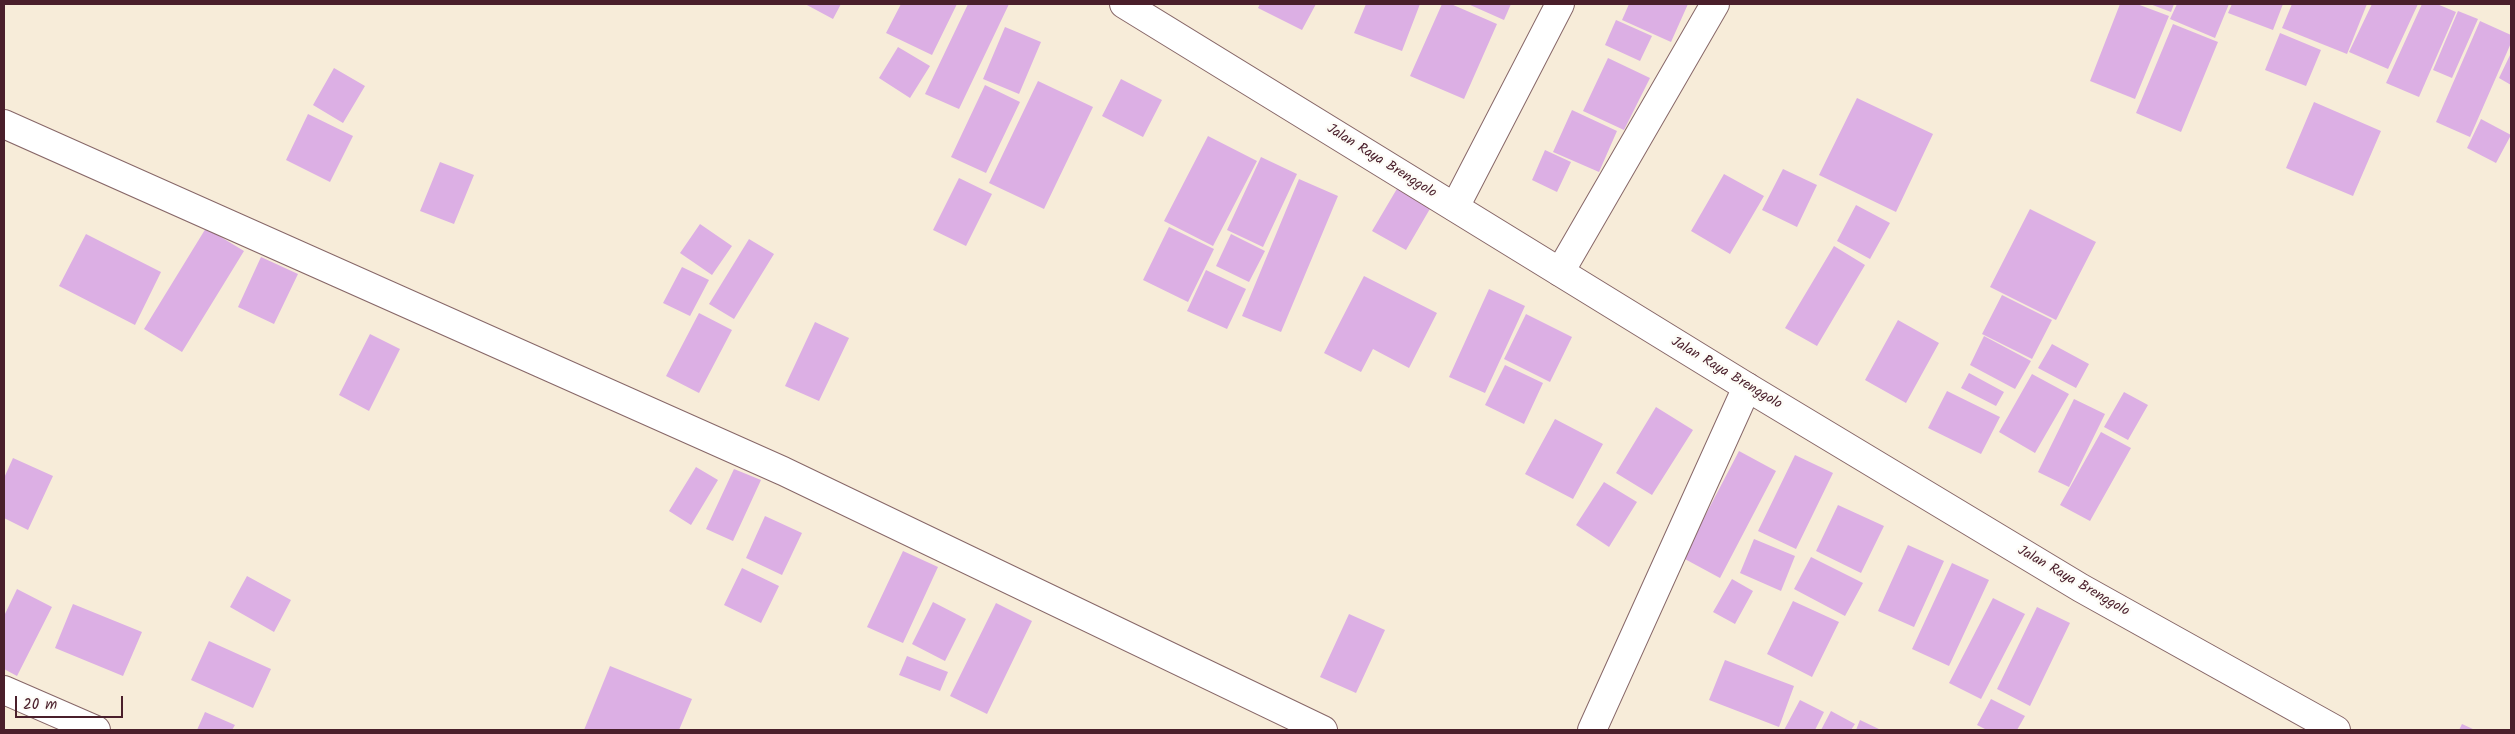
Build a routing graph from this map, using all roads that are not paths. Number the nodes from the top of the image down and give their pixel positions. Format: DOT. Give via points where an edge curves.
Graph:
graph roads {
  1 [pos="1124,4"];
  2 [pos="1560,4"];
  3 [pos="1715,4"];
  4 [pos="4,124"];
  5 [pos="1455,207"];
  6 [pos="1560,272"];
  7 [pos="1747,387"];
  8 [pos="4,690"];
  9 [pos="96,730"];
  10 [pos="1323,730"];
  11 [pos="1592,730"];
  12 [pos="2336,730"];
  1 -- 5 [label="street, Jalan Raya Brenggolo"];
  2 -- 5 [label="street"];
  3 -- 6 [label="street"];
  4 -- 10 [label="street" via="783,471"];
  5 -- 6 [label="street, Jalan Raya Brenggolo"];
  6 -- 7 [label="street, Jalan Raya Brenggolo"];
  7 -- 11 [label="street"];
  7 -- 12 [label="street, Jalan Raya Brenggolo" via="2081,588"];
  8 -- 9 [label="street"];
}
